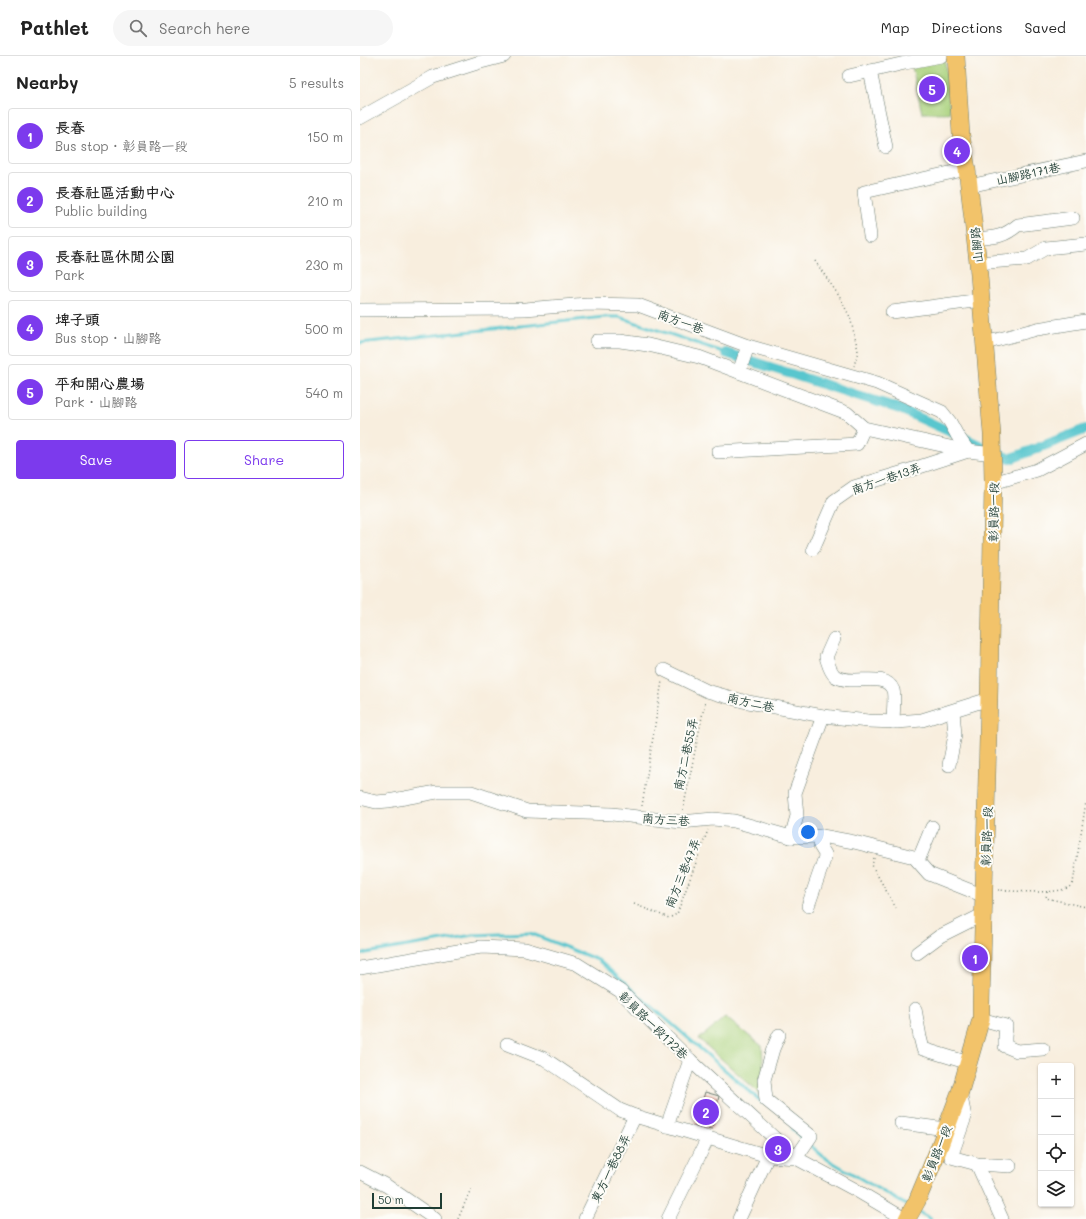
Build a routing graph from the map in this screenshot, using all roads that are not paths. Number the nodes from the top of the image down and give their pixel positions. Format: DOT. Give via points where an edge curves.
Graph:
graph roads {
  1 [pos="504,56"];
  2 [pos="941,56"];
  3 [pos="956,56"];
  4 [pos="870,71"];
  5 [pos="849,76"];
  6 [pos="360,118"];
  7 [pos="886,147"];
  8 [pos="1086,161"];
  9 [pos="968,178"];
  10 [pos="1073,218"];
  11 [pos="870,236"];
  12 [pos="976,238"];
  13 [pos="1086,244"];
  14 [pos="978,262"];
  15 [pos="981,300"];
  16 [pos="360,310"];
  17 [pos="892,312"];
  18 [pos="1086,321"];
  19 [pos="597,341"];
  20 [pos="985,343"];
  21 [pos="748,346"];
  22 [pos="739,372"];
  23 [pos="864,428"];
  24 [pos="992,434"];
  25 [pos="1086,444"];
  26 [pos="968,451"];
  27 [pos="718,452"];
  28 [pos="992,457"];
  29 [pos="994,483"];
  30 [pos="813,549"];
  31 [pos="834,639"];
  32 [pos="664,670"];
  33 [pos="990,699"];
  34 [pos="953,711"];
  35 [pos="823,716"];
  36 [pos="893,722"];
  37 [pos="949,765"];
  38 [pos="360,798"];
  39 [pos="932,827"];
  40 [pos="822,836"];
  41 [pos="791,837"];
  42 [pos="918,861"];
  43 [pos="984,891"];
  44 [pos="808,906"];
  45 [pos="984,914"];
  46 [pos="916,953"];
  47 [pos="360,968"];
  48 [pos="915,1009"];
  49 [pos="981,1019"];
  50 [pos="779,1036"];
  51 [pos="507,1044"];
  52 [pos="1043,1049"];
  53 [pos="690,1060"];
  54 [pos="969,1063"];
  55 [pos="960,1092"];
  56 [pos="635,1116"];
  57 [pos="901,1123"];
  58 [pos="667,1126"];
  59 [pos="946,1129"];
  60 [pos="708,1138"];
  61 [pos="768,1156"];
  62 [pos="796,1158"];
  63 [pos="977,1164"];
  64 [pos="1010,1166"];
  65 [pos="360,1172"];
  66 [pos="910,1213"];
  67 [pos="435,1219"];
  68 [pos="585,1219"];
  69 [pos="668,1219"];
  70 [pos="739,1219"];
  71 [pos="1002,1219"];
  1 -- 6 [label="street" via="433,78"];
  2 -- 4 [label="street"];
  3 -- 9 [label="main road, 山腳路"];
  4 -- 5 [label="street"];
  4 -- 7 [label="street"];
  8 -- 9 [label="street, 山腳路171巷"];
  9 -- 11 [label="street, 山腳路171巷" via="864,192"];
  9 -- 12 [label="main road, 山腳路"];
  10 -- 12 [label="street" via="1018,225 1000,237"];
  12 -- 14 [label="main road, 山腳路"];
  13 -- 14 [label="street" via="1046,248 1027,259"];
  14 -- 15 [label="main road, 山腳路"];
  15 -- 17 [label="street"];
  15 -- 20 [label="main road, 山腳路"];
  16 -- 21 [label="street, 南方一巷" via="638,305"];
  18 -- 20 [label="street" via="1037,329"];
  19 -- 22 [label="street" via="648,345 699,357"];
  20 -- 24 [label="main road, 山腳路"];
  21 -- 22 [label="street"];
  21 -- 26 [label="street, 南方一巷" via="877,383 942,412"];
  22 -- 23 [label="street" via="847,413"];
  23 -- 26 [label="street"];
  23 -- 27 [label="street" via="856,444"];
  24 -- 28 [label="main road, 彰員路一段"];
  25 -- 29 [label="street" via="1037,470"];
  26 -- 28 [label="street"];
  26 -- 30 [label="street, 南方一巷13弄" via="854,487 834,501"];
  28 -- 29 [label="main road, 彰員路一段"];
  29 -- 33 [label="main road, 彰員路一段"];
  31 -- 36 [label="street" via="826,657 834,676 855,681 880,680 887,683 893,690"];
  32 -- 35 [label="street, 南方二巷" via="708,691 744,701"];
  33 -- 34 [label="street, 南方二巷"];
  33 -- 43 [label="main road, 彰員路一段"];
  34 -- 36 [label="street, 南方二巷" via="922,720"];
  34 -- 37 [label="street" via="955,735"];
  35 -- 36 [label="street, 南方二巷"];
  35 -- 41 [label="street" via="795,793 797,816"];
  38 -- 41 [label="street, 南方三巷" via="376,802 437,792 471,792 527,811 612,814 681,822 713,819"];
  39 -- 42 [label="street"];
  40 -- 41 [label="street, 南方三巷"];
  40 -- 42 [label="street, 南方三巷" via="914,857"];
  40 -- 44 [label="street" via="820,846 825,857"];
  42 -- 43 [label="street, 南方三巷" via="929,874"];
  43 -- 45 [label="main road, 彰員路一段"];
  45 -- 46 [label="street" via="940,936"];
  45 -- 49 [label="main road, 彰員路一段"];
  47 -- 53 [label="street, 彰員路一段172巷" via="481,948 525,949 577,964 620,992"];
  48 -- 54 [label="street" via="923,1049"];
  49 -- 52 [label="street" via="1006,1026 1005,1046 1017,1051"];
  49 -- 54 [label="main road, 彰員路一段"];
  50 -- 62 [label="street" via="764,1080 766,1100 811,1136"];
  51 -- 56 [label="street" via="545,1059 620,1110"];
  53 -- 58 [label="street"];
  53 -- 62 [label="street, 彰員路一段172巷"];
  54 -- 55 [label="main road, 彰員路一段"];
  55 -- 59 [label="main road, 彰員路一段"];
  55 -- 63 [label="street" via="965,1117 951,1157"];
  56 -- 58 [label="street"];
  56 -- 68 [label="street, 東方一巷88弄"];
  57 -- 59 [label="street"];
  58 -- 60 [label="street"];
  59 -- 66 [label="main road, 彰員路一段"];
  60 -- 61 [label="street"];
  60 -- 69 [label="street"];
  61 -- 62 [label="street"];
  61 -- 70 [label="street"];
  62 -- 66 [label="street, 彰員路一段172巷" via="854,1189"];
  63 -- 64 [label="street"];
  63 -- 71 [label="street"];
  65 -- 67 [label="street" via="387,1186"];
}
